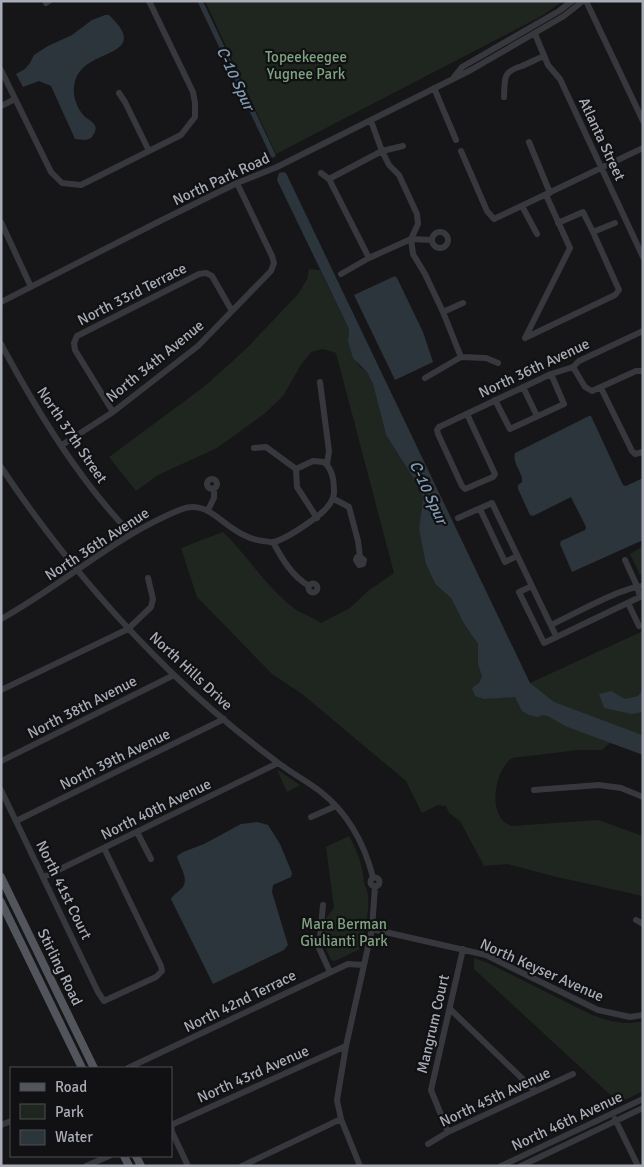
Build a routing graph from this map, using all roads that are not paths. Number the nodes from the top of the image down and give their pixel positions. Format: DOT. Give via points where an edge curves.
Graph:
graph roads {
  1 [pos="149,1"];
  2 [pos="572,1"];
  3 [pos="584,1"];
  4 [pos="535,34"];
  5 [pos="544,56"];
  6 [pos="1,70"];
  7 [pos="452,80"];
  8 [pos="434,88"];
  9 [pos="119,93"];
  10 [pos="504,97"];
  11 [pos="15,99"];
  12 [pos="1,106"];
  13 [pos="371,121"];
  14 [pos="643,121"];
  15 [pos="456,140"];
  16 [pos="529,142"];
  17 [pos="402,146"];
  18 [pos="643,148"];
  19 [pos="382,150"];
  20 [pos="149,151"];
  21 [pos="461,151"];
  22 [pos="602,168"];
  23 [pos="321,173"];
  24 [pos="328,179"];
  25 [pos="237,183"];
  26 [pos="548,194"];
  27 [pos="522,206"];
  28 [pos="1,222"];
  29 [pos="615,222"];
  30 [pos="558,223"];
  31 [pos="593,232"];
  32 [pos="537,234"];
  33 [pos="411,239"];
  34 [pos="432,240"];
  35 [pos="369,258"];
  36 [pos="643,258"];
  37 [pos="341,274"];
  38 [pos="31,287"];
  39 [pos="1,302"];
  40 [pos="463,303"];
  41 [pos="232,311"];
  42 [pos="443,312"];
  43 [pos="643,331"];
  44 [pos="1,344"];
  45 [pos="461,357"];
  46 [pos="498,363"];
  47 [pos="573,367"];
  48 [pos="642,370"];
  49 [pos="551,374"];
  50 [pos="425,378"];
  51 [pos="320,382"];
  52 [pos="524,387"];
  53 [pos="600,388"];
  54 [pos="495,400"];
  55 [pos="112,412"];
  56 [pos="467,414"];
  57 [pos="537,416"];
  58 [pos="62,445"];
  59 [pos="254,448"];
  60 [pos="643,452"];
  61 [pos="328,465"];
  62 [pos="1,467"];
  63 [pos="296,468"];
  64 [pos="214,488"];
  65 [pos="334,499"];
  66 [pos="480,509"];
  67 [pos="208,510"];
  68 [pos="316,518"];
  69 [pos="458,518"];
  70 [pos="131,534"];
  71 [pos="273,542"];
  72 [pos="517,556"];
  73 [pos="360,557"];
  74 [pos="625,560"];
  75 [pos="77,571"];
  76 [pos="148,578"];
  77 [pos="643,579"];
  78 [pos="309,586"];
  79 [pos="532,586"];
  80 [pos="640,586"];
  81 [pos="628,602"];
  82 [pos="1,619"];
  83 [pos="551,626"];
  84 [pos="638,626"];
  85 [pos="128,629"];
  86 [pos="556,636"];
  87 [pos="174,675"];
  88 [pos="1,690"];
  89 [pos="224,719"];
  90 [pos="1,761"];
  91 [pos="278,763"];
  92 [pos="1,790"];
  93 [pos="534,790"];
  94 [pos="643,797"];
  95 [pos="336,806"];
  96 [pos="311,817"];
  97 [pos="16,821"];
  98 [pos="137,832"];
  99 [pos="104,848"];
  100 [pos="151,859"];
  101 [pos="44,876"];
  102 [pos="1,877"];
  103 [pos="1,902"];
  104 [pos="323,905"];
  105 [pos="23,923"];
  106 [pos="14,927"];
  107 [pos="372,929"];
  108 [pos="462,949"];
  109 [pos="364,965"];
  110 [pos="330,972"];
  111 [pos="450,1009"];
  112 [pos="643,1015"];
  113 [pos="346,1046"];
  114 [pos="82,1067"];
  115 [pos="94,1067"];
  116 [pos="130,1067"];
  117 [pos="573,1074"];
  118 [pos="535,1091"];
  119 [pos="643,1098"];
  120 [pos="643,1108"];
  121 [pos="612,1113"];
  122 [pos="340,1120"];
  123 [pos="616,1121"];
  124 [pos="172,1125"];
  125 [pos="172,1132"];
  126 [pos="448,1132"];
  127 [pos="428,1144"];
  128 [pos="107,1157"];
  129 [pos="86,1166"];
  130 [pos="188,1166"];
  131 [pos="242,1166"];
  132 [pos="360,1166"];
  133 [pos="502,1166"];
  134 [pos="521,1166"];
  135 [pos="638,1166"];
  1 -- 20 [label="street" via="193,92 195,103 195,117 181,136"];
  2 -- 7 [label="street, North Park Road" via="462,67"];
  3 -- 4 [label="street, North Park Road"];
  3 -- 14 [label="street"];
  4 -- 5 [label="street, Atlanta Street"];
  4 -- 7 [label="street, North Park Road"];
  5 -- 10 [label="street" via="511,68 505,81"];
  5 -- 22 [label="street, Atlanta Street" via="560,79"];
  6 -- 11 [label="street"];
  7 -- 8 [label="street, North Park Road"];
  8 -- 13 [label="street, North Park Road"];
  8 -- 15 [label="street"];
  9 -- 20 [label="street"];
  11 -- 12 [label="street"];
  11 -- 20 [label="street" via="50,172 62,183 80,185"];
  13 -- 19 [label="street"];
  13 -- 25 [label="street, North Park Road"];
  16 -- 26 [label="street"];
  17 -- 19 [label="street"];
  18 -- 22 [label="street"];
  19 -- 24 [label="street"];
  19 -- 33 [label="street" via="416,214 418,224"];
  21 -- 27 [label="street" via="487,211 494,219"];
  22 -- 26 [label="street"];
  22 -- 36 [label="street, Atlanta Street"];
  23 -- 24 [label="street"];
  24 -- 35 [label="street"];
  25 -- 38 [label="street, North Park Road"];
  25 -- 41 [label="street, North 34th Avenue" via="274,263 271,271"];
  26 -- 27 [label="street"];
  26 -- 30 [label="street"];
  27 -- 32 [label="street"];
  28 -- 38 [label="street"];
  29 -- 31 [label="street"];
  30 -- 31 [label="street" via="583,212"];
  30 -- 31 [label="street" via="570,248 525,338 615,295 619,290"];
  33 -- 34 [label="street"];
  33 -- 35 [label="street"];
  33 -- 42 [label="street" via="413,254"];
  35 -- 37 [label="street"];
  38 -- 39 [label="street, North Park Road"];
  40 -- 42 [label="street"];
  41 -- 55 [label="street, North 34th Avenue" via="198,346"];
  41 -- 55 [label="street, North 33rd Terrace" via="212,276 199,274 77,336 75,350"];
  42 -- 45 [label="street"];
  43 -- 47 [label="street, North 36th Avenue" via="579,361"];
  44 -- 58 [label="street, North 37th Street"];
  45 -- 46 [label="street" via="486,358"];
  45 -- 50 [label="street"];
  47 -- 49 [label="street, North 36th Avenue"];
  47 -- 53 [label="street" via="585,387 592,391"];
  48 -- 53 [label="street"];
  49 -- 52 [label="street, North 36th Avenue"];
  49 -- 57 [label="street" via="564,404"];
  51 -- 61 [label="street"];
  52 -- 54 [label="street, North 36th Avenue"];
  52 -- 57 [label="street"];
  53 -- 60 [label="street" via="635,454"];
  54 -- 56 [label="street, North 36th Avenue"];
  54 -- 57 [label="street" via="510,429"];
  55 -- 58 [label="street, North 34th Avenue"];
  56 -- 56 [label="street, North 36th Avenue" via="437,430 465,488 495,474"];
  58 -- 70 [label="street, North 37th Street" via="110,513"];
  59 -- 63 [label="street" via="266,447"];
  61 -- 63 [label="street" via="313,462"];
  61 -- 65 [label="street" via="334,483"];
  62 -- 75 [label="street, North Hills Drive"];
  63 -- 68 [label="street" via="297,487"];
  64 -- 67 [label="street" via="214,498"];
  65 -- 68 [label="street"];
  65 -- 73 [label="street" via="349,507"];
  66 -- 69 [label="street"];
  66 -- 72 [label="street" via="492,503"];
  66 -- 72 [label="street" via="505,562"];
  67 -- 70 [label="street, North 36th Avenue" via="196,506 185,508"];
  67 -- 71 [label="street" via="253,540"];
  68 -- 71 [label="street"];
  70 -- 75 [label="street, North 36th Avenue"];
  71 -- 78 [label="street" via="281,558 300,581"];
  72 -- 79 [label="street"];
  74 -- 80 [label="street"];
  75 -- 82 [label="street, North 36th Avenue"];
  75 -- 85 [label="street, North Hills Drive"];
  76 -- 85 [label="street" via="153,599 151,607"];
  77 -- 80 [label="street" via="639,581"];
  79 -- 83 [label="street"];
  79 -- 86 [label="street" via="519,592 523,601 544,643"];
  80 -- 81 [label="street" via="641,596"];
  80 -- 83 [label="street"];
  81 -- 84 [label="street"];
  81 -- 86 [label="street"];
  83 -- 86 [label="street"];
  85 -- 87 [label="street, North Hills Drive"];
  85 -- 88 [label="street"];
  87 -- 89 [label="street, North Hills Drive"];
  87 -- 90 [label="street, North 38th Avenue"];
  89 -- 91 [label="street, North Hills Drive"];
  89 -- 97 [label="street, North 39th Avenue"];
  91 -- 95 [label="street, North Hills Drive"];
  91 -- 98 [label="street, North 40th Avenue"];
  92 -- 97 [label="street, North 41st Court"];
  93 -- 94 [label="street" via="599,785 621,788"];
  95 -- 96 [label="street"];
  95 -- 107 [label="street, North Hills Drive" via="358,837 373,878 370,882 375,886"];
  97 -- 101 [label="street, North 41st Court"];
  98 -- 99 [label="street, North 40th Avenue"];
  98 -- 100 [label="street"];
  99 -- 101 [label="street, North 40th Avenue"];
  99 -- 101 [label="street, North 41st Court" via="161,966 162,972 156,977 104,1001"];
  102 -- 105 [label="main road, Stirling Road"];
  103 -- 106 [label="main road, Stirling Road"];
  104 -- 110 [label="street" via="318,948"];
  105 -- 106 [label="main road"];
  105 -- 115 [label="main road, Stirling Road"];
  106 -- 114 [label="main road, Stirling Road"];
  107 -- 108 [label="street, North Keyser Avenue"];
  107 -- 109 [label="street"];
  108 -- 111 [label="street, Mangrum Court"];
  108 -- 112 [label="street, North Keyser Avenue" via="486,955 598,1010 630,1017"];
  109 -- 110 [label="street, North 42nd Terrace" via="352,963"];
  109 -- 113 [label="street"];
  110 -- 116 [label="street, North 42nd Terrace"];
  111 -- 118 [label="street"];
  111 -- 126 [label="street, Mangrum Court" via="431,1090"];
  113 -- 122 [label="street" via="337,1100"];
  113 -- 124 [label="street, North 43rd Avenue"];
  117 -- 118 [label="street, North 45th Avenue"];
  118 -- 126 [label="street, North 45th Avenue"];
  119 -- 121 [label="street, North 46th Avenue"];
  120 -- 123 [label="street, North 46th Avenue"];
  121 -- 123 [label="street"];
  121 -- 133 [label="street, North 46th Avenue"];
  122 -- 131 [label="street"];
  122 -- 132 [label="street"];
  123 -- 134 [label="street, North 46th Avenue"];
  123 -- 135 [label="street"];
  125 -- 130 [label="street"];
  126 -- 127 [label="street, North 45th Avenue"];
  128 -- 129 [label="street"];
}
